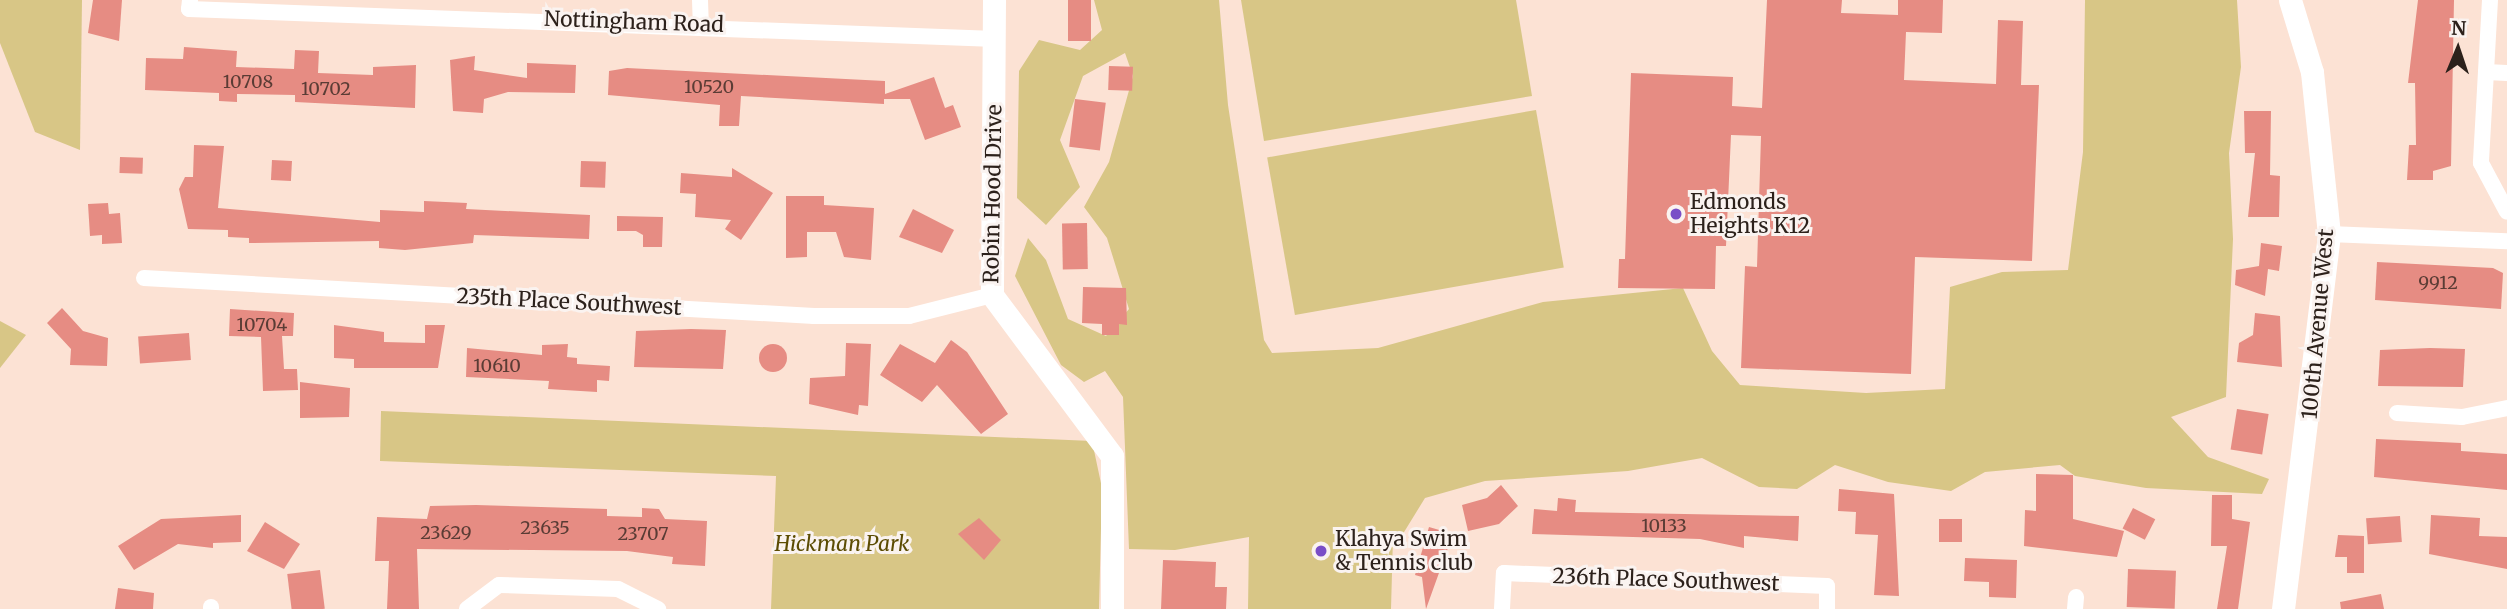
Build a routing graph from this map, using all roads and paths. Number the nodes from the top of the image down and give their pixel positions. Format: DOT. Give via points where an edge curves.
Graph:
graph roads {
  1 [pos="700,0"];
  2 [pos="995,0"];
  3 [pos="2290,0"];
  4 [pos="2490,0"];
  5 [pos="189,4"];
  6 [pos="701,23"];
  7 [pos="995,39"];
  8 [pos="2486,72"];
  9 [pos="2507,73"];
  10 [pos="2507,212"];
  11 [pos="2329,234"];
  12 [pos="2507,241"];
  13 [pos="144,278"];
  14 [pos="992,295"];
  15 [pos="2507,408"];
  16 [pos="2397,414"];
  17 [pos="467,609"];
  18 [pos="658,609"];
  19 [pos="1112,609"];
  20 [pos="1502,609"];
  21 [pos="1827,609"];
  22 [pos="2283,609"];
  1 -- 6 [label="street"];
  2 -- 7 [label="street, Robin Hood Drive"];
  3 -- 11 [label="street, 100th Avenue West" via="2312,72"];
  4 -- 8 [label="street"];
  5 -- 6 [label="street, Nottingham Road"];
  6 -- 7 [label="street, Nottingham Road"];
  7 -- 14 [label="street, Robin Hood Drive"];
  8 -- 9 [label="street"];
  8 -- 10 [label="street" via="2481,163"];
  11 -- 12 [label="street"];
  11 -- 22 [label="street, 100th Avenue West"];
  13 -- 14 [label="street, 235th Place Southwest" via="814,316 909,316"];
  14 -- 19 [label="street, Robin Hood Drive" via="1112,456"];
  15 -- 16 [label="street" via="2462,417"];
  17 -- 18 [label="street" via="499,585 618,589"];
  20 -- 21 [label="street, 236th Place Southwest" via="1504,573 1827,586"];
}
